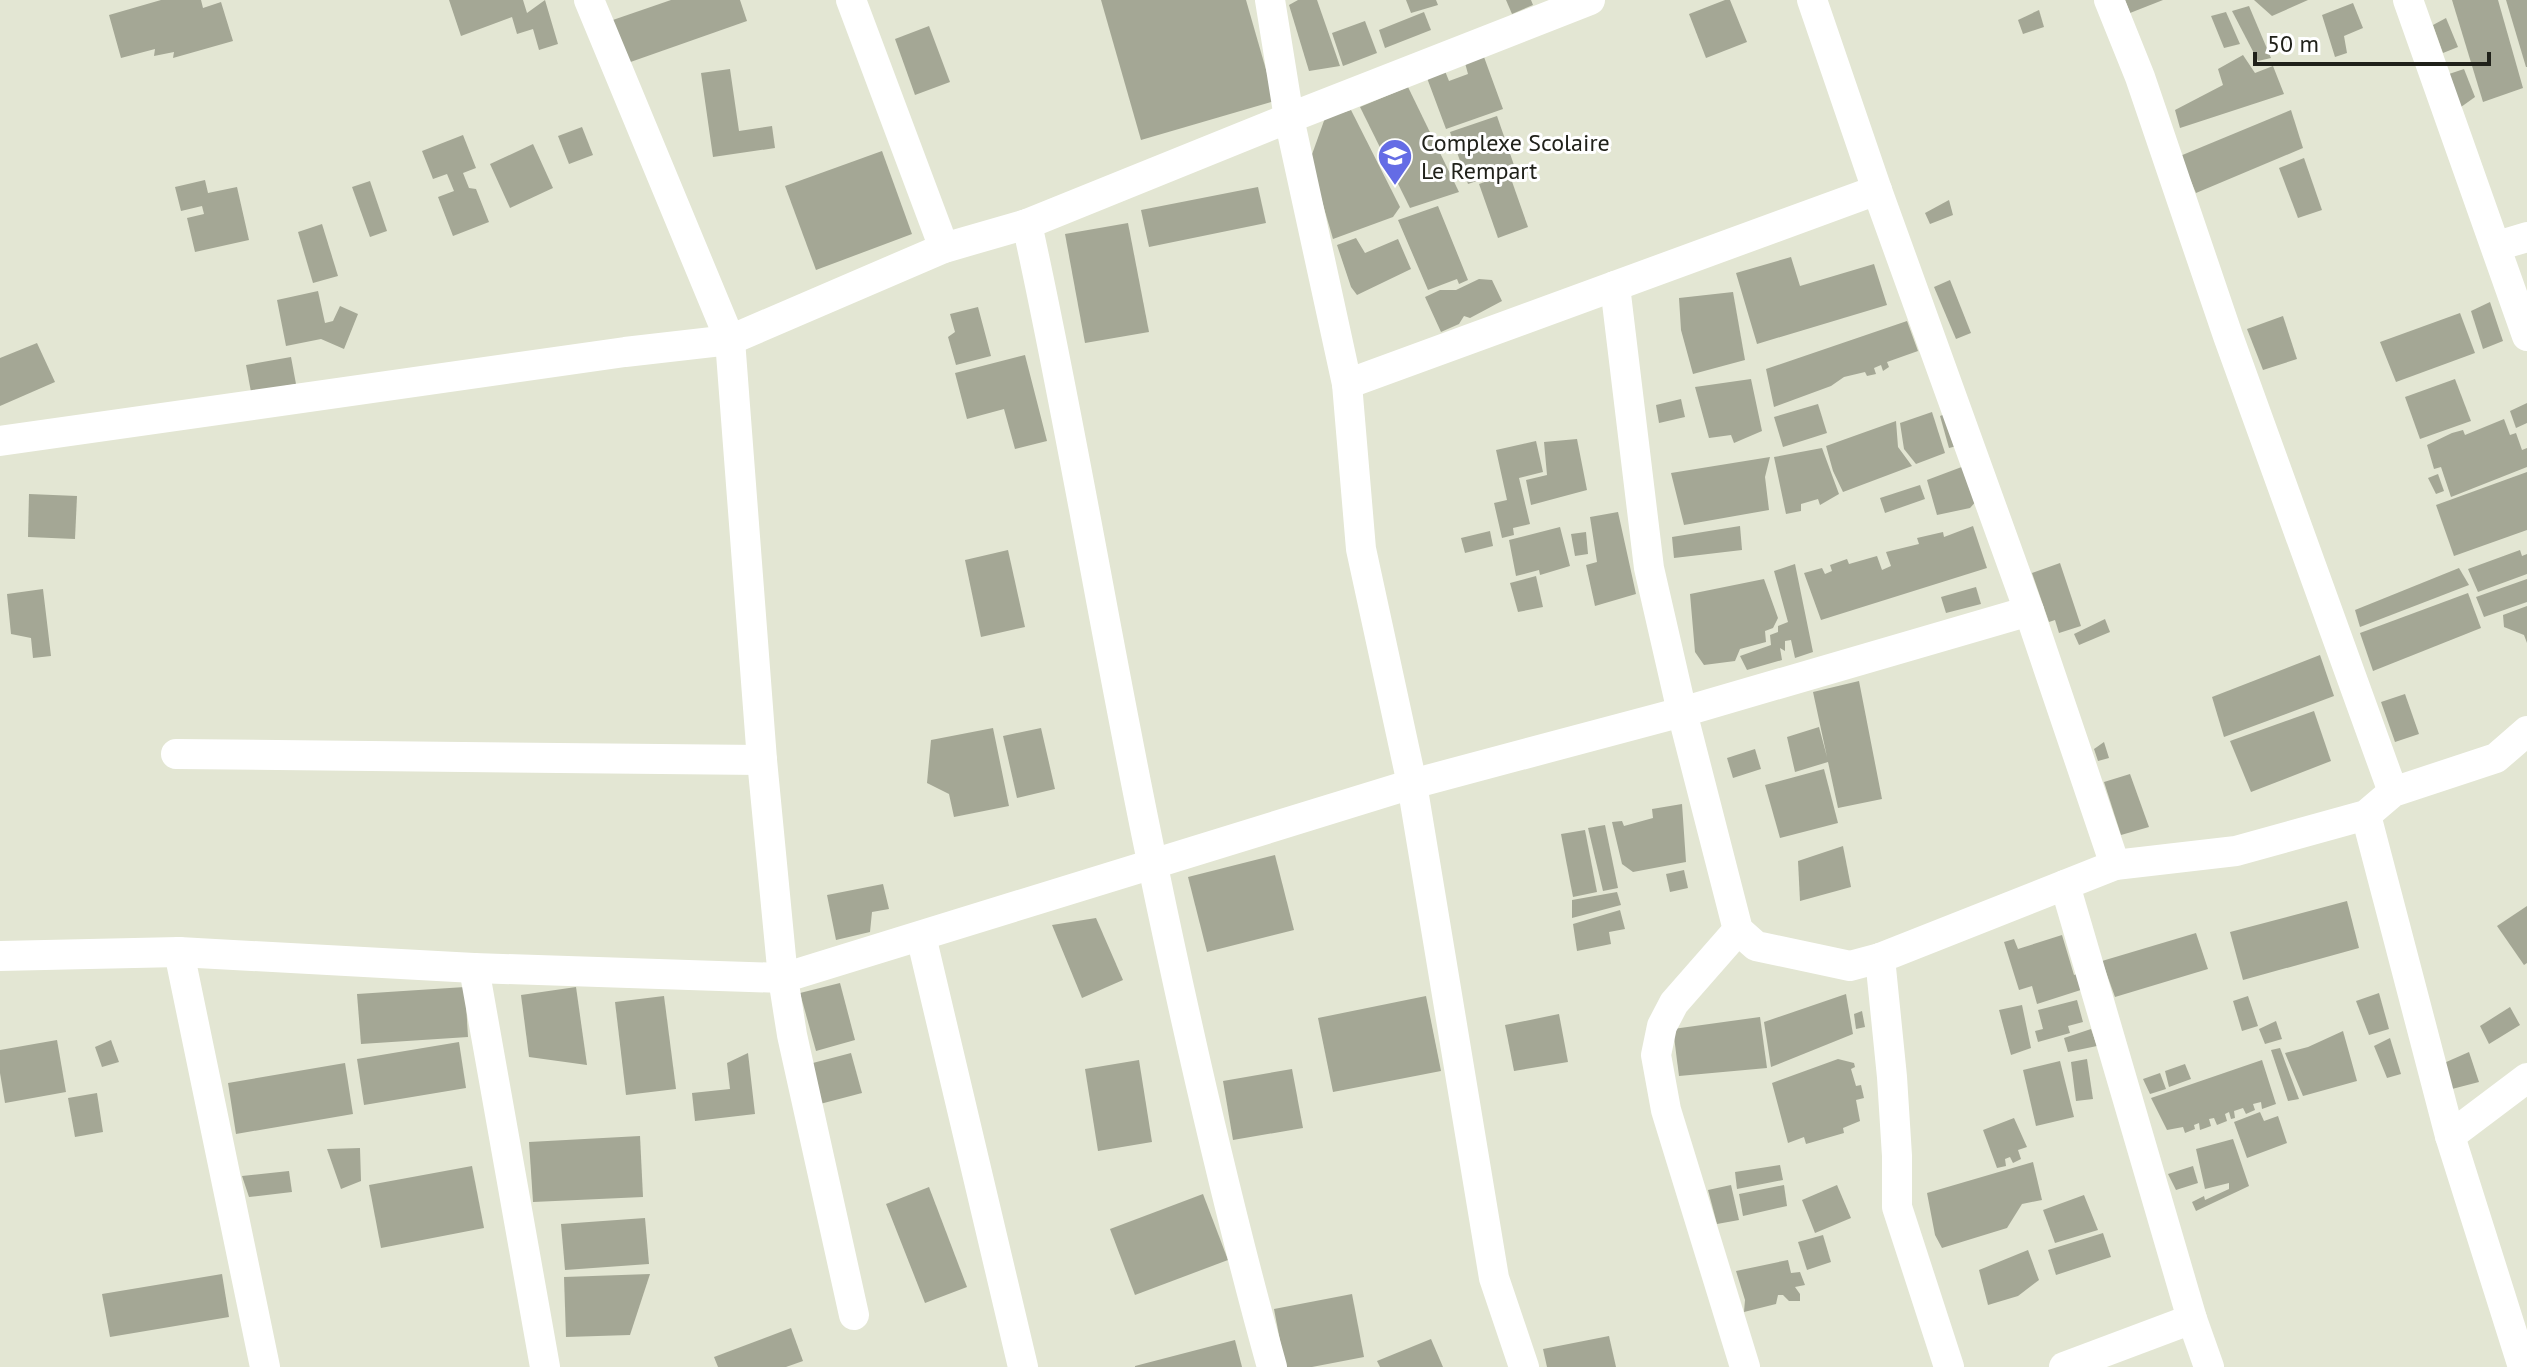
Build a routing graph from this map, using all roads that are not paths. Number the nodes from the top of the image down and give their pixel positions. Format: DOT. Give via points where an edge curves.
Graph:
graph roads {
  1 [pos="589,0"];
  2 [pos="851,0"];
  3 [pos="1270,0"];
  4 [pos="1590,0"];
  5 [pos="1812,0"];
  6 [pos="2109,0"];
  7 [pos="2408,0"];
  8 [pos="1289,118"];
  9 [pos="1877,190"];
  10 [pos="1027,224"];
  11 [pos="2527,237"];
  12 [pos="2497,246"];
  13 [pos="944,248"];
  14 [pos="1615,286"];
  15 [pos="2527,336"];
  16 [pos="730,340"];
  17 [pos="1347,384"];
  18 [pos="0,441"];
  19 [pos="2029,611"];
  20 [pos="1682,712"];
  21 [pos="2527,731"];
  22 [pos="176,754"];
  23 [pos="762,760"];
  24 [pos="1412,784"];
  25 [pos="2393,792"];
  26 [pos="2366,815"];
  27 [pos="1153,865"];
  28 [pos="2115,865"];
  29 [pos="2065,885"];
  30 [pos="1738,930"];
  31 [pos="921,936"];
  32 [pos="179,952"];
  33 [pos="0,956"];
  34 [pos="1880,958"];
  35 [pos="474,968"];
  36 [pos="783,978"];
  37 [pos="2527,1078"];
  38 [pos="2450,1136"];
  39 [pos="854,1315"];
  40 [pos="2192,1319"];
  41 [pos="265,1367"];
  42 [pos="545,1367"];
  43 [pos="1023,1367"];
  44 [pos="1272,1367"];
  45 [pos="1524,1367"];
  46 [pos="1745,1367"];
  47 [pos="1949,1367"];
  48 [pos="2064,1367"];
  49 [pos="2209,1367"];
  50 [pos="2523,1367"];
  1 -- 16 [label="street"];
  2 -- 13 [label="street"];
  3 -- 8 [label="street"];
  4 -- 8 [label="street"];
  5 -- 9 [label="street"];
  6 -- 25 [label="street"];
  7 -- 12 [label="street"];
  8 -- 10 [label="street"];
  8 -- 17 [label="street"];
  9 -- 14 [label="street"];
  9 -- 19 [label="street"];
  10 -- 13 [label="street"];
  10 -- 27 [label="street"];
  11 -- 12 [label="street"];
  12 -- 15 [label="street"];
  13 -- 16 [label="street"];
  14 -- 17 [label="street"];
  14 -- 20 [label="street" via="1649,568"];
  16 -- 18 [label="street"];
  16 -- 23 [label="street"];
  17 -- 24 [label="street" via="1361,549"];
  19 -- 20 [label="street"];
  19 -- 28 [label="street"];
  20 -- 24 [label="street"];
  20 -- 30 [label="street"];
  21 -- 25 [label="street" via="2496,758"];
  22 -- 23 [label="street"];
  23 -- 36 [label="street"];
  24 -- 27 [label="street"];
  24 -- 45 [label="street" via="1494,1278"];
  25 -- 26 [label="street"];
  26 -- 28 [label="street" via="2236,851"];
  26 -- 38 [label="street"];
  27 -- 31 [label="street"];
  27 -- 44 [label="street" via="1240,1254"];
  28 -- 29 [label="street"];
  29 -- 34 [label="street"];
  29 -- 40 [label="street"];
  30 -- 34 [label="street" via="1756,946 1850,966"];
  30 -- 46 [label="street" via="1674,1003 1656,1055 1666,1110"];
  31 -- 36 [label="street"];
  31 -- 43 [label="street"];
  32 -- 33 [label="street"];
  32 -- 35 [label="street"];
  32 -- 41 [label="street"];
  34 -- 47 [label="street" via="1897,1207"];
  35 -- 36 [label="street"];
  35 -- 42 [label="street"];
  36 -- 39 [label="street"];
  37 -- 38 [label="street"];
  38 -- 50 [label="street"];
  40 -- 48 [label="street"];
  40 -- 49 [label="street"];
}
